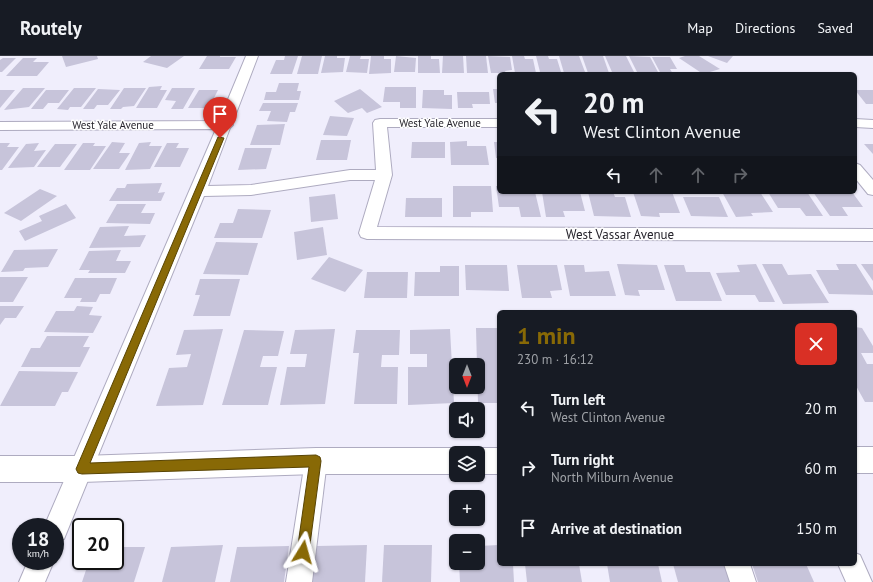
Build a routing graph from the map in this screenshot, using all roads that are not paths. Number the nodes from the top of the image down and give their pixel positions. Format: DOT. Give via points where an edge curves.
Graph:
graph roads {
  1 [pos="252,56"];
  2 [pos="497,123"];
  3 [pos="857,124"];
  4 [pos="873,124"];
  5 [pos="226,125"];
  6 [pos="0,126"];
  7 [pos="857,170"];
  8 [pos="384,175"];
  9 [pos="873,190"];
  10 [pos="198,191"];
  11 [pos="873,235"];
  12 [pos="857,460"];
  13 [pos="873,460"];
  14 [pos="316,461"];
  15 [pos="449,461"];
  16 [pos="485,461"];
  17 [pos="497,461"];
  18 [pos="0,469"];
  19 [pos="82,469"];
  20 [pos="60,518"];
  21 [pos="738,566"];
  22 [pos="852,566"];
  23 [pos="38,570"];
  24 [pos="32,582"];
  25 [pos="299,582"];
  26 [pos="743,582"];
  27 [pos="859,582"];
  1 -- 5 [label="street"];
  2 -- 8 [label="street, West Yale Avenue" via="380,123"];
  3 -- 4 [label="street"];
  5 -- 6 [label="street, West Yale Avenue"];
  5 -- 10 [label="street"];
  7 -- 9 [label="street"];
  8 -- 10 [label="street" via="332,177 251,190"];
  8 -- 11 [label="street, West Vassar Avenue" via="367,233"];
  10 -- 19 [label="street"];
  12 -- 13 [label="main road"];
  14 -- 15 [label="main road"];
  14 -- 19 [label="main road"];
  14 -- 25 [label="street"];
  16 -- 17 [label="main road"];
  18 -- 19 [label="main road"];
  19 -- 20 [label="street"];
  21 -- 26 [label="street"];
  22 -- 27 [label="street"];
  23 -- 24 [label="street"];
}
